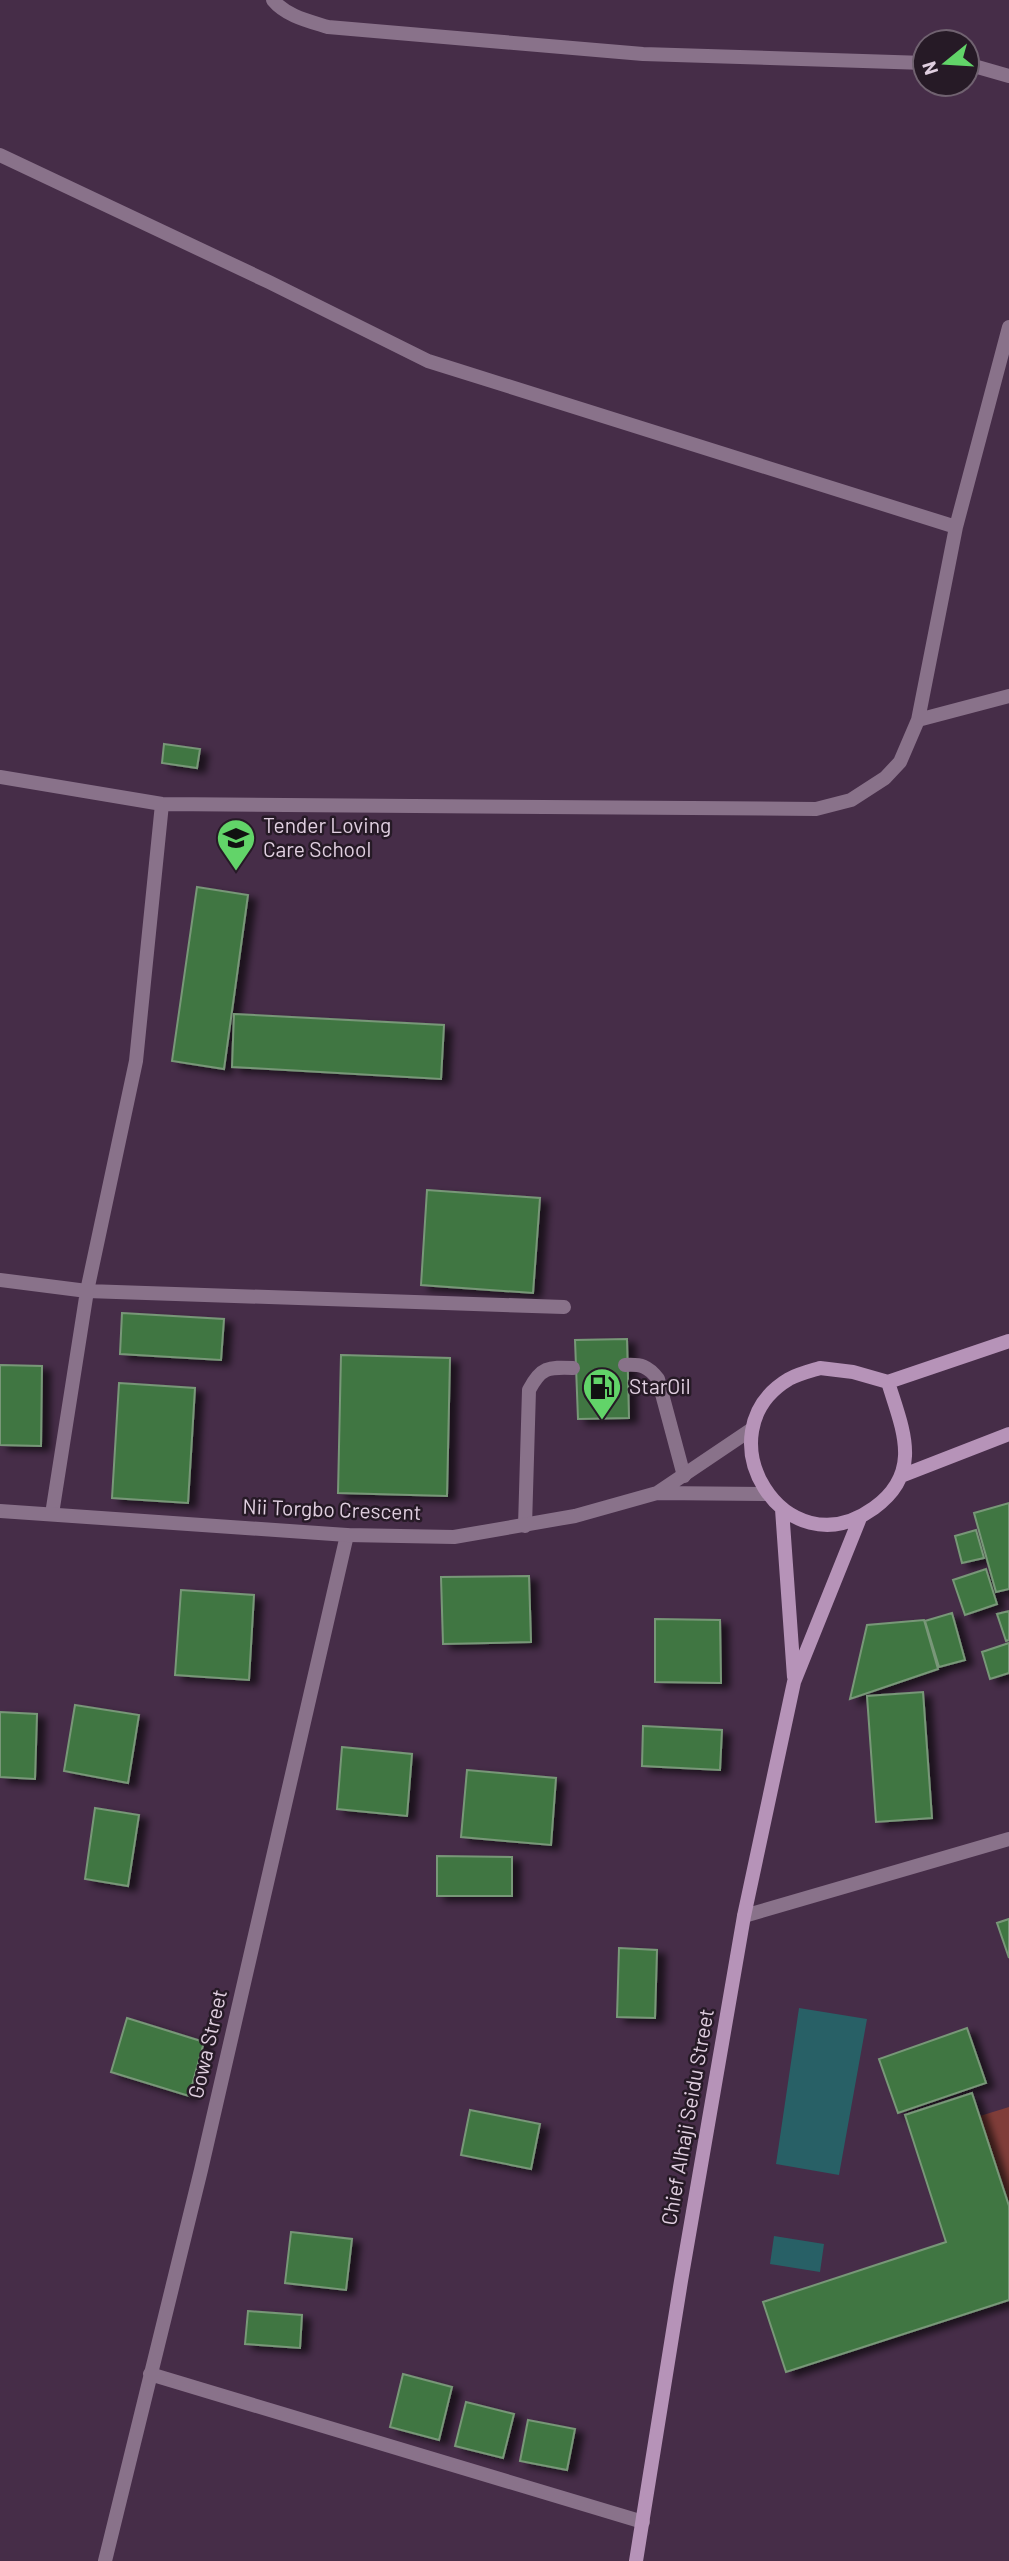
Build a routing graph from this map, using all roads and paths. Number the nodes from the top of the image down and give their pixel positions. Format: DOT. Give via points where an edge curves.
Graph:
graph roads {
  1 [pos="273,0"];
  2 [pos="911,63"];
  3 [pos="981,68"];
  4 [pos="1009,76"];
  5 [pos="0,155"];
  6 [pos="1009,327"];
  7 [pos="956,527"];
  8 [pos="1009,696"];
  9 [pos="918,720"];
  10 [pos="0,777"];
  11 [pos="162,804"];
  12 [pos="0,1280"];
  13 [pos="87,1291"];
  14 [pos="564,1307"];
  15 [pos="1009,1341"];
  16 [pos="625,1365"];
  17 [pos="573,1368"];
  18 [pos="888,1382"];
  19 [pos="752,1429"];
  20 [pos="1009,1434"];
  21 [pos="684,1476"];
  22 [pos="901,1476"];
  23 [pos="657,1493"];
  24 [pos="767,1494"];
  25 [pos="782,1509"];
  26 [pos="0,1511"];
  27 [pos="52,1514"];
  28 [pos="860,1518"];
  29 [pos="525,1525"];
  30 [pos="346,1535"];
  31 [pos="794,1682"];
  32 [pos="1009,1839"];
  33 [pos="744,1916"];
  34 [pos="150,2374"];
  35 [pos="643,2522"];
  36 [pos="105,2561"];
  37 [pos="636,2561"];
  1 -- 2 [label="street" via="299,18 328,27 643,54"];
  3 -- 4 [label="street"];
  5 -- 7 [label="street" via="428,361"];
  6 -- 7 [label="street"];
  7 -- 9 [label="street"];
  8 -- 9 [label="street"];
  9 -- 11 [label="street" via="900,762 885,778 851,800 816,809"];
  10 -- 11 [label="street"];
  11 -- 13 [label="street" via="136,1061"];
  12 -- 13 [label="street"];
  13 -- 14 [label="street"];
  13 -- 27 [label="street"];
  15 -- 18 [label="main road"];
  16 -- 21 [label="street" via="641,1364 658,1379"];
  17 -- 29 [label="street" via="554,1367 537,1374 529,1390"];
  18 -- 19 [label="main road" via="820,1368 789,1379 766,1400"];
  18 -- 22 [label="main road" via="905,1430"];
  19 -- 21 [label="street"];
  19 -- 24 [label="main road" via="752,1462"];
  20 -- 22 [label="main road"];
  21 -- 23 [label="street"];
  22 -- 28 [label="main road" via="884,1501"];
  23 -- 24 [label="street"];
  23 -- 29 [label="street, Nii Torgbo Crescent"];
  24 -- 25 [label="main road"];
  25 -- 28 [label="main road" via="807,1521 834,1525"];
  25 -- 31 [label="main road, Chief Alhaji Seidu Street"];
  26 -- 27 [label="street, Nii Torgbo Crescent"];
  27 -- 30 [label="street, Nii Torgbo Crescent"];
  28 -- 31 [label="main road, Chief Alhaji Seidu Street"];
  29 -- 30 [label="street, Nii Torgbo Crescent" via="454,1536"];
  30 -- 34 [label="street, Gowa Street"];
  31 -- 33 [label="main road, Chief Alhaji Seidu Street"];
  32 -- 33 [label="street"];
  33 -- 35 [label="main road, Chief Alhaji Seidu Street"];
  34 -- 35 [label="street"];
  34 -- 36 [label="street, Gowa Street"];
  35 -- 37 [label="main road, Chief Alhaji Seidu Street"];
}
